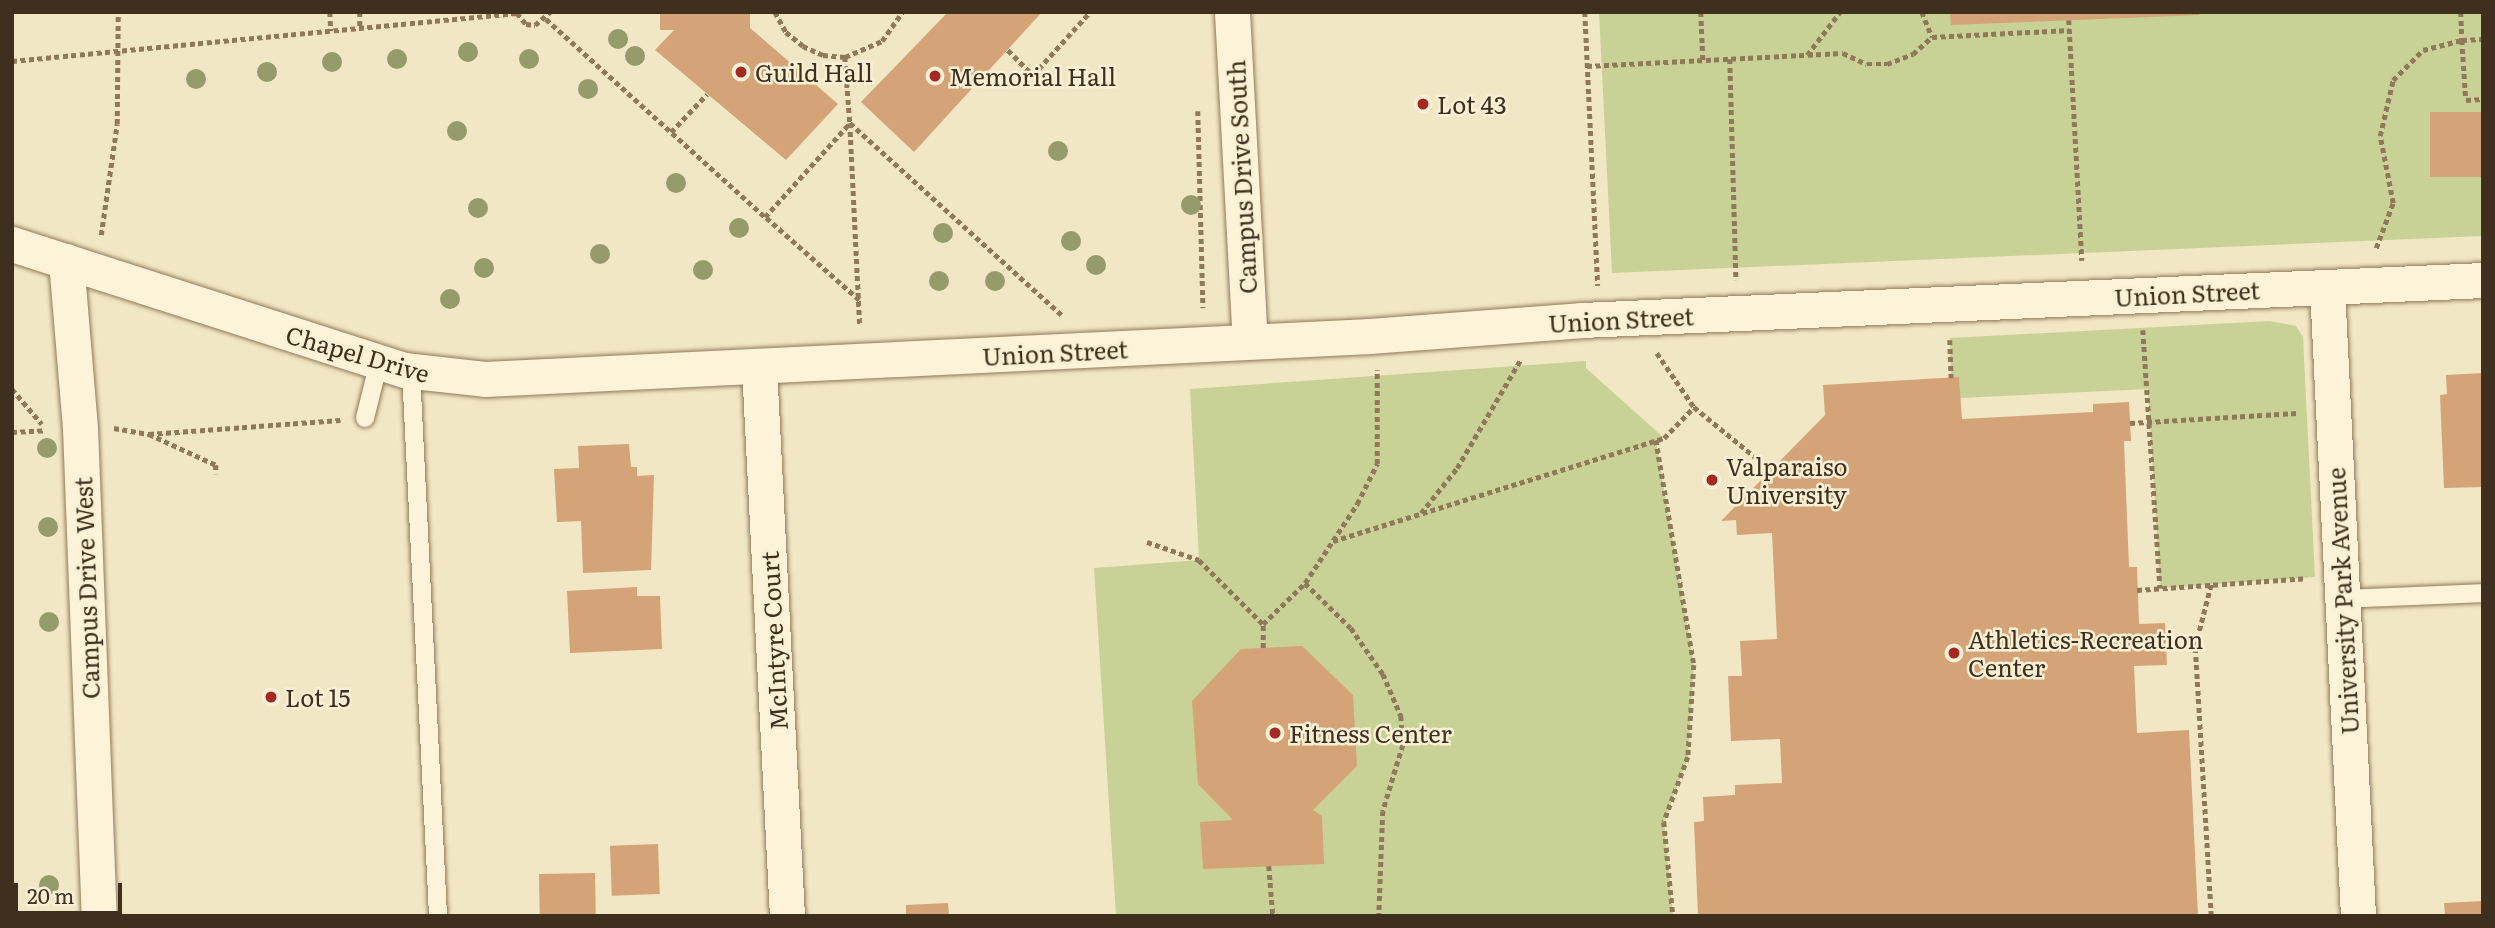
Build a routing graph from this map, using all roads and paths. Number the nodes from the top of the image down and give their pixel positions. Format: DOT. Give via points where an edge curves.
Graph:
graph roads {
  1 [pos="118,12"];
  2 [pos="331,12"];
  3 [pos="359,12"];
  4 [pos="550,12"];
  5 [pos="775,12"];
  6 [pos="902,12"];
  7 [pos="1090,12"];
  8 [pos="1232,12"];
  9 [pos="1585,12"];
  10 [pos="1701,12"];
  11 [pos="1840,12"];
  12 [pos="1922,12"];
  13 [pos="2461,12"];
  14 [pos="517,13"];
  15 [pos="546,19"];
  16 [pos="2069,20"];
  17 [pos="360,28"];
  18 [pos="2069,30"];
  19 [pos="331,31"];
  20 [pos="1932,37"];
  21 [pos="2483,39"];
  22 [pos="2462,40"];
  23 [pos="1008,50"];
  24 [pos="117,51"];
  25 [pos="1807,55"];
  26 [pos="845,57"];
  27 [pos="1730,59"];
  28 [pos="12,61"];
  29 [pos="1703,61"];
  30 [pos="1587,66"];
  31 [pos="707,93"];
  32 [pos="1198,99"];
  33 [pos="2483,99"];
  34 [pos="850,123"];
  35 [pos="671,132"];
  36 [pos="765,217"];
  37 [pos="113,240"];
  38 [pos="12,244"];
  39 [pos="2373,255"];
  40 [pos="66,261"];
  41 [pos="2082,265"];
  42 [pos="2483,280"];
  43 [pos="1736,284"];
  44 [pos="2327,286"];
  45 [pos="1598,287"];
  46 [pos="859,300"];
  47 [pos="1189,310"];
  48 [pos="1052,319"];
  49 [pos="874,328"];
  50 [pos="2143,328"];
  51 [pos="861,329"];
  52 [pos="847,330"];
  53 [pos="1370,336"];
  54 [pos="1950,338"];
  55 [pos="1250,342"];
  56 [pos="1655,349"];
  57 [pos="1524,354"];
  58 [pos="759,366"];
  59 [pos="395,367"];
  60 [pos="1951,377"];
  61 [pos="12,388"];
  62 [pos="1694,407"];
  63 [pos="2308,413"];
  64 [pos="365,418"];
  65 [pos="2152,420"];
  66 [pos="2130,422"];
  67 [pos="106,427"];
  68 [pos="12,432"];
  69 [pos="1656,440"];
  70 [pos="1771,470"];
  71 [pos="216,474"];
  72 [pos="1420,513"];
  73 [pos="1332,541"];
  74 [pos="1147,542"];
  75 [pos="2315,577"];
  76 [pos="1305,583"];
  77 [pos="2211,584"];
  78 [pos="2160,588"];
  79 [pos="2137,590"];
  80 [pos="2483,593"];
  81 [pos="2342,599"];
  82 [pos="1263,624"];
  83 [pos="1263,648"];
  84 [pos="1269,866"];
  85 [pos="99,916"];
  86 [pos="438,916"];
  87 [pos="787,916"];
  88 [pos="1273,916"];
  89 [pos="1379,916"];
  90 [pos="1673,916"];
  91 [pos="2211,916"];
  92 [pos="2358,916"];
  1 -- 24 [label="path"];
  2 -- 19 [label="path"];
  3 -- 17 [label="path"];
  4 -- 15 [label="path"];
  5 -- 26 [label="path" via="786,32 803,46 823,55"];
  6 -- 26 [label="path" via="882,41"];
  7 -- 23 [label="path" via="1033,75"];
  8 -- 55 [label="street, Campus Drive South"];
  9 -- 30 [label="path"];
  10 -- 29 [label="path"];
  11 -- 25 [label="path"];
  12 -- 20 [label="path"];
  13 -- 22 [label="path"];
  14 -- 15 [label="path" via="526,24"];
  14 -- 17 [label="path"];
  15 -- 35 [label="path"];
  16 -- 18 [label="path"];
  17 -- 19 [label="path"];
  18 -- 20 [label="path"];
  18 -- 41 [label="path"];
  19 -- 24 [label="path"];
  20 -- 25 [label="path" via="1913,54 1888,64 1867,64 1843,53"];
  21 -- 22 [label="path"];
  22 -- 33 [label="path" via="2466,100"];
  22 -- 39 [label="path" via="2423,50 2393,80 2380,136 2393,203"];
  24 -- 28 [label="path"];
  24 -- 37 [label="path" via="117,124 101,236"];
  25 -- 27 [label="path"];
  26 -- 34 [label="path"];
  27 -- 29 [label="path"];
  27 -- 43 [label="path"];
  29 -- 30 [label="path"];
  30 -- 45 [label="path"];
  31 -- 35 [label="path"];
  32 -- 47 [label="path" via="1203,309"];
  34 -- 36 [label="path"];
  34 -- 46 [label="path"];
  34 -- 48 [label="path" via="1065,318"];
  35 -- 36 [label="path"];
  36 -- 46 [label="path"];
  38 -- 40 [label="street, Chapel Drive"];
  40 -- 59 [label="street, Chapel Drive"];
  40 -- 85 [label="street, Campus Drive West" via="80,428"];
  42 -- 44 [label="street, Union Street"];
  44 -- 53 [label="street, Union Street" via="1582,320"];
  44 -- 81 [label="street, University Park Avenue"];
  46 -- 51 [label="path"];
  49 -- 51 [label="path"];
  50 -- 65 [label="path"];
  51 -- 52 [label="path"];
  53 -- 55 [label="street, Union Street"];
  53 -- 73 [label="path" via="1376,363 1377,464"];
  54 -- 60 [label="path"];
  55 -- 58 [label="street, Union Street"];
  56 -- 62 [label="path"];
  57 -- 72 [label="path" via="1457,468"];
  58 -- 59 [label="street, Chapel Drive" via="485,379"];
  58 -- 87 [label="street, McIntyre Court"];
  59 -- 64 [label="lane"];
  59 -- 86 [label="lane"];
  61 -- 68 [label="path" via="47,430"];
  62 -- 69 [label="path" via="1664,438"];
  62 -- 70 [label="path"];
  63 -- 65 [label="path"];
  65 -- 66 [label="path"];
  65 -- 78 [label="path"];
  67 -- 71 [label="path" via="149,434 216,465"];
  69 -- 72 [label="path"];
  69 -- 90 [label="path" via="1694,665 1688,757 1664,822"];
  72 -- 73 [label="path"];
  73 -- 76 [label="path"];
  74 -- 82 [label="path" via="1199,560"];
  75 -- 77 [label="path"];
  76 -- 82 [label="path"];
  76 -- 89 [label="path" via="1351,628 1383,674 1401,716 1403,745 1383,811"];
  77 -- 78 [label="path"];
  77 -- 91 [label="path" via="2195,647"];
  78 -- 79 [label="path"];
  80 -- 81 [label="lane"];
  81 -- 92 [label="street, University Park Avenue"];
  82 -- 83 [label="path"];
  84 -- 88 [label="path"];
}
